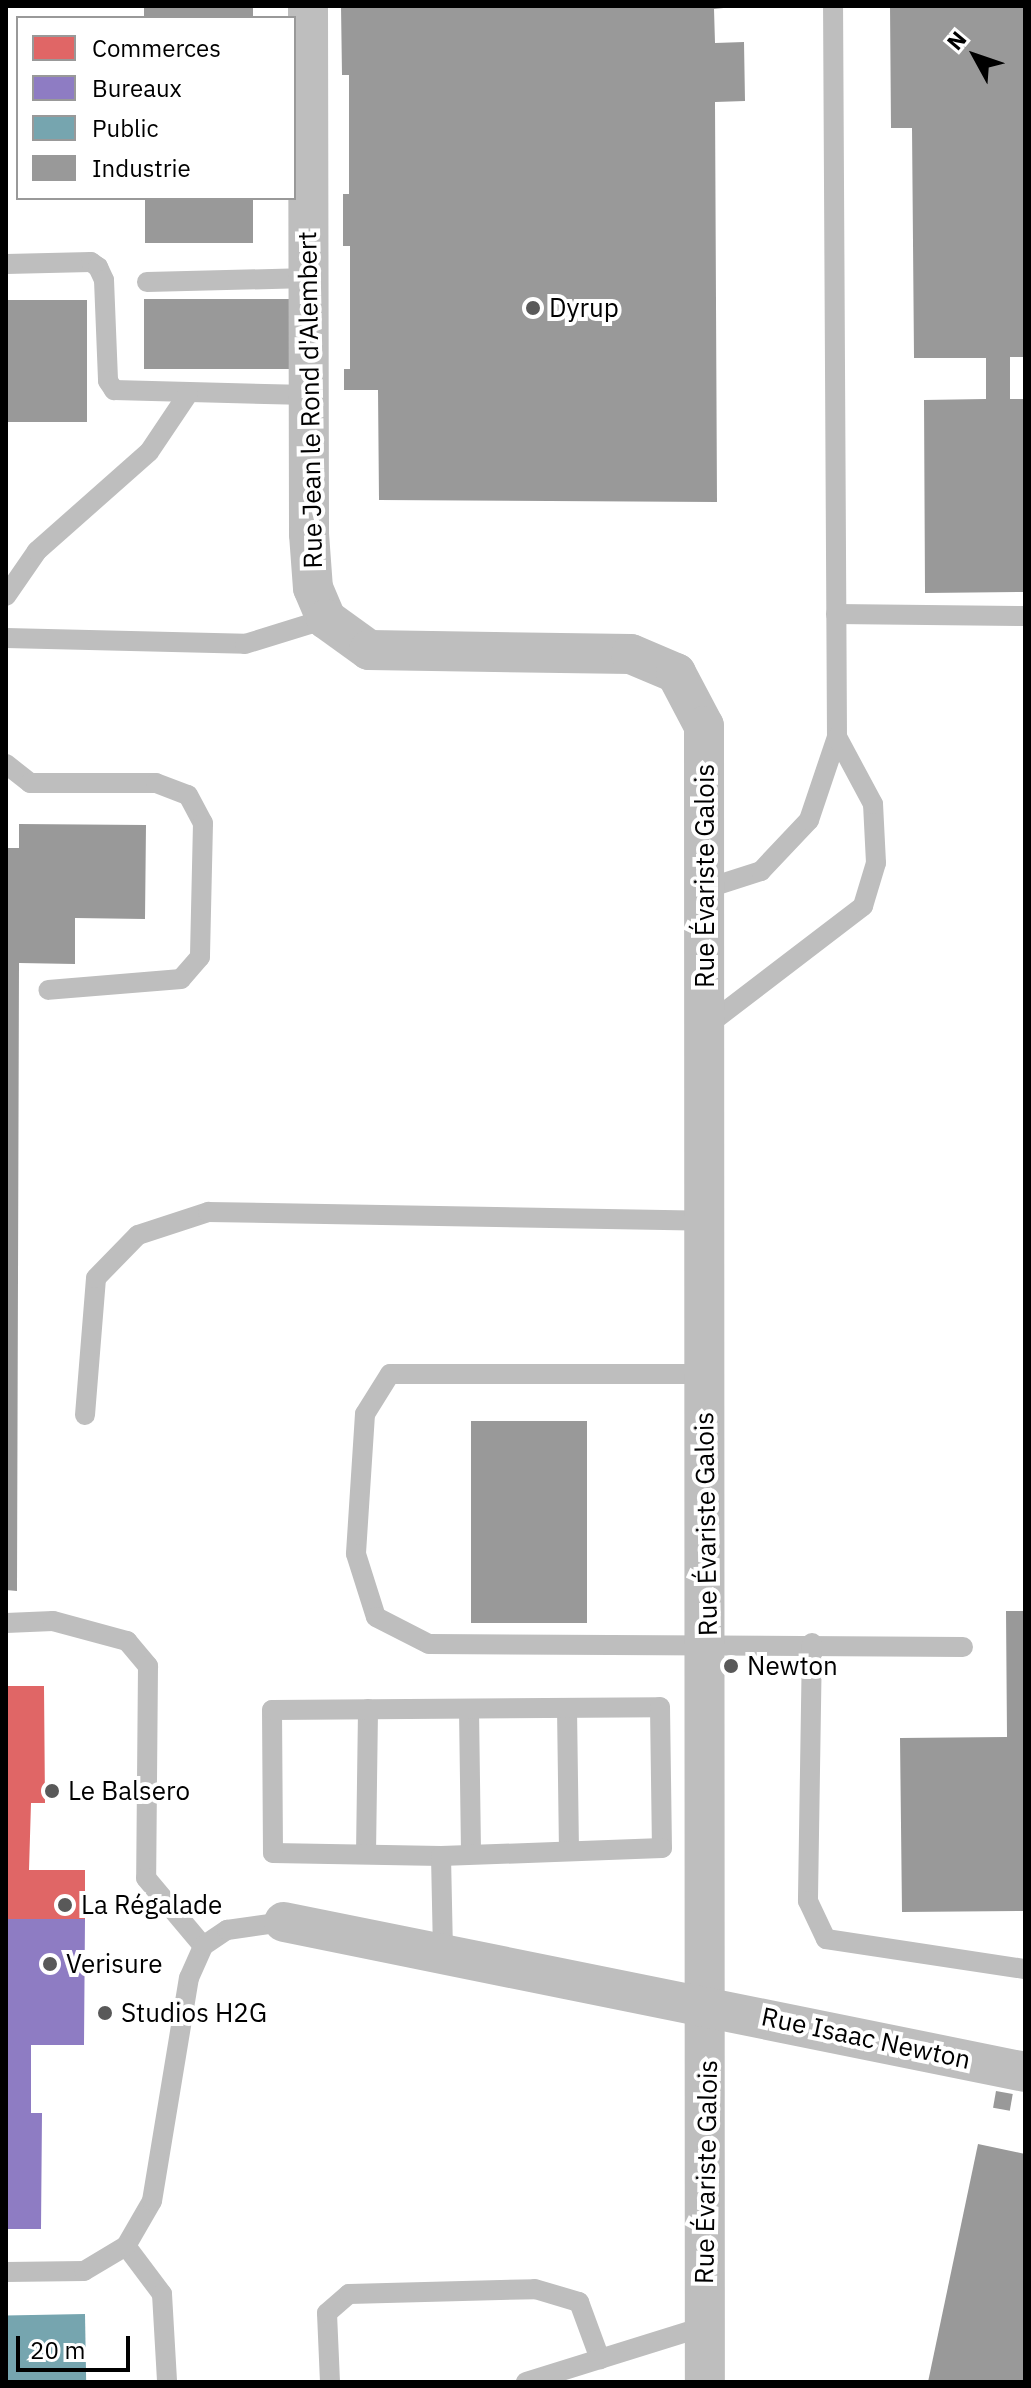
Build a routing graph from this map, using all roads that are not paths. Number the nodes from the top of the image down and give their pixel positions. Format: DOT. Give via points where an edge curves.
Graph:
graph roads {
  1 [pos="308,6"];
  2 [pos="833,6"];
  3 [pos="6,264"];
  4 [pos="308,278"];
  5 [pos="147,282"];
  6 [pos="188,394"];
  7 [pos="308,395"];
  8 [pos="6,596"];
  9 [pos="836,614"];
  10 [pos="1025,616"];
  11 [pos="326,619"];
  12 [pos="6,638"];
  13 [pos="837,737"];
  14 [pos="6,764"];
  15 [pos="705,889"];
  16 [pos="48,990"];
  17 [pos="705,1027"];
  18 [pos="706,1221"];
  19 [pos="705,1374"];
  20 [pos="85,1415"];
  21 [pos="6,1623"];
  22 [pos="812,1643"];
  23 [pos="708,1644"];
  24 [pos="963,1647"];
  25 [pos="567,1708"];
  26 [pos="368,1709"];
  27 [pos="469,1709"];
  28 [pos="569,1851"];
  29 [pos="366,1854"];
  30 [pos="471,1854"];
  31 [pos="441,1856"];
  32 [pos="284,1922"];
  33 [pos="203,1946"];
  34 [pos="443,1952"];
  35 [pos="1025,1969"];
  36 [pos="708,2005"];
  37 [pos="1025,2072"];
  38 [pos="126,2246"];
  39 [pos="6,2272"];
  40 [pos="703,2327"];
  41 [pos="600,2359"];
  42 [pos="167,2382"];
  43 [pos="330,2382"];
  44 [pos="526,2382"];
  45 [pos="705,2382"];
  1 -- 4 [label="street, Rue Jean le Rond d'Alembert"];
  2 -- 9 [label="lane"];
  3 -- 6 [label="lane" via="91,262 104,280 108,381 114,390"];
  4 -- 5 [label="lane"];
  4 -- 7 [label="street, Rue Jean le Rond d'Alembert"];
  6 -- 7 [label="lane"];
  6 -- 8 [label="lane" via="149,452 37,551"];
  7 -- 11 [label="street, Rue Jean le Rond d'Alembert" via="313,588"];
  9 -- 10 [label="lane"];
  9 -- 13 [label="lane"];
  11 -- 12 [label="lane" via="245,644"];
  11 -- 15 [label="street, Rue Évariste Galois" via="369,650 631,654 676,673 704,726"];
  13 -- 15 [label="lane" via="809,820 761,871"];
  13 -- 17 [label="lane" via="873,804 876,863 863,906"];
  14 -- 16 [label="lane" via="30,783 156,783 188,795 203,823 200,957 181,979"];
  15 -- 17 [label="street, Rue Évariste Galois"];
  17 -- 18 [label="street, Rue Évariste Galois"];
  18 -- 19 [label="street, Rue Évariste Galois"];
  18 -- 20 [label="lane" via="208,1212 138,1235 96,1278"];
  19 -- 23 [label="street, Rue Évariste Galois"];
  19 -- 23 [label="lane" via="390,1374 365,1414 356,1554 376,1617 429,1644"];
  21 -- 33 [label="lane" via="53,1621 127,1641 148,1666 146,1878"];
  22 -- 23 [label="lane"];
  22 -- 24 [label="lane"];
  22 -- 35 [label="lane" via="808,1901 826,1939"];
  23 -- 36 [label="street, Rue Évariste Galois"];
  25 -- 27 [label="lane"];
  25 -- 28 [label="lane"];
  25 -- 28 [label="lane" via="660,1707 662,1833 662,1848"];
  26 -- 27 [label="lane"];
  26 -- 29 [label="lane"];
  26 -- 29 [label="lane" via="272,1710 273,1853"];
  27 -- 30 [label="lane"];
  28 -- 30 [label="lane"];
  29 -- 31 [label="lane"];
  30 -- 31 [label="lane"];
  31 -- 34 [label="lane"];
  32 -- 33 [label="lane" via="227,1930"];
  32 -- 34 [label="street, Rue Isaac Newton"];
  33 -- 38 [label="lane" via="189,1978 152,2201"];
  34 -- 36 [label="street, Rue Isaac Newton"];
  36 -- 37 [label="street, Rue Isaac Newton"];
  36 -- 40 [label="street, Rue Évariste Galois"];
  38 -- 39 [label="lane" via="84,2271"];
  38 -- 42 [label="lane" via="162,2294"];
  40 -- 41 [label="lane"];
  40 -- 45 [label="street, Rue Évariste Galois"];
  41 -- 43 [label="lane" via="579,2302 535,2289 349,2294 327,2313"];
  41 -- 44 [label="lane"];
}
